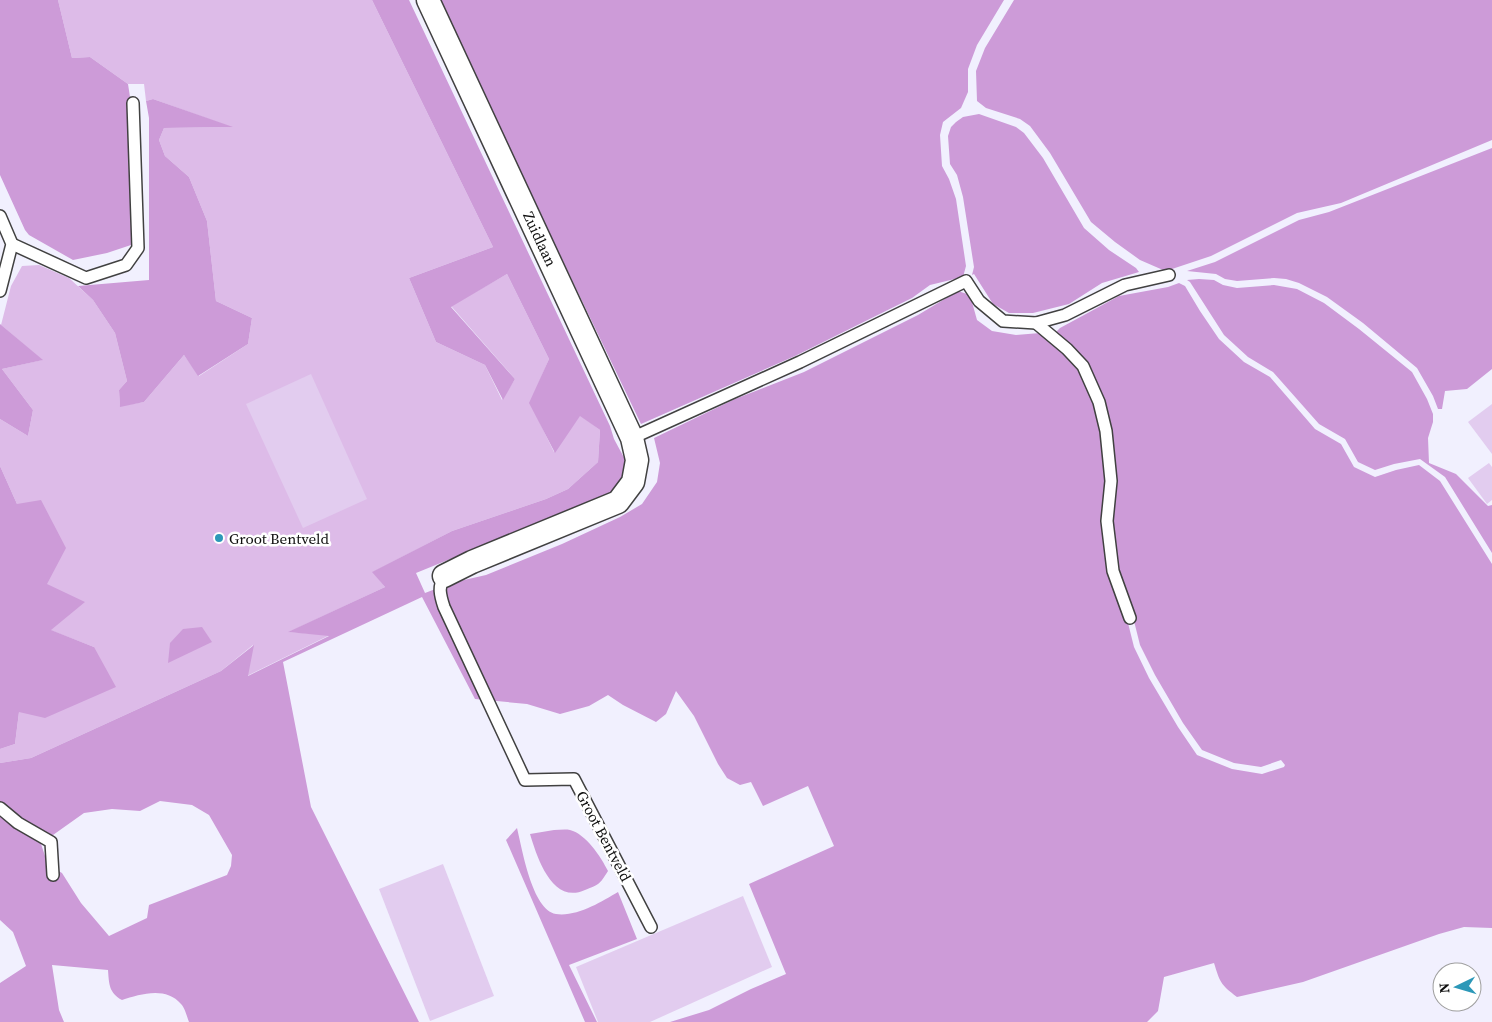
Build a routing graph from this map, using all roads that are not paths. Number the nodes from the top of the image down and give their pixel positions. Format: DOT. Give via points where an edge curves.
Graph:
graph roads {
  1 [pos="428,0"];
  2 [pos="133,103"];
  3 [pos="0,216"];
  4 [pos="12,244"];
  5 [pos="1169,275"];
  6 [pos="0,291"];
  7 [pos="1036,323"];
  8 [pos="632,438"];
  9 [pos="633,482"];
  10 [pos="444,576"];
  11 [pos="1130,618"];
  12 [pos="0,808"];
  13 [pos="53,875"];
  14 [pos="651,927"];
  1 -- 8 [label="street, Zuidlaan"];
  2 -- 4 [label="lane" via="138,248 126,264 86,278"];
  3 -- 4 [label="lane"];
  4 -- 6 [label="lane"];
  5 -- 7 [label="lane" via="1126,284 1065,315"];
  7 -- 8 [label="lane" via="1003,321 979,301 966,281 800,362"];
  7 -- 11 [label="lane" via="1083,366 1099,402 1106,431 1110,481 1107,521 1112,571"];
  8 -- 9 [label="street, Zuidlaan" via="637,460"];
  9 -- 10 [label="street, Groot Bentveld" via="618,502"];
  10 -- 14 [label="lane, Groot Bentveld" via="439,593 444,606 525,780 574,779"];
  12 -- 13 [label="lane" via="51,842"];
}
